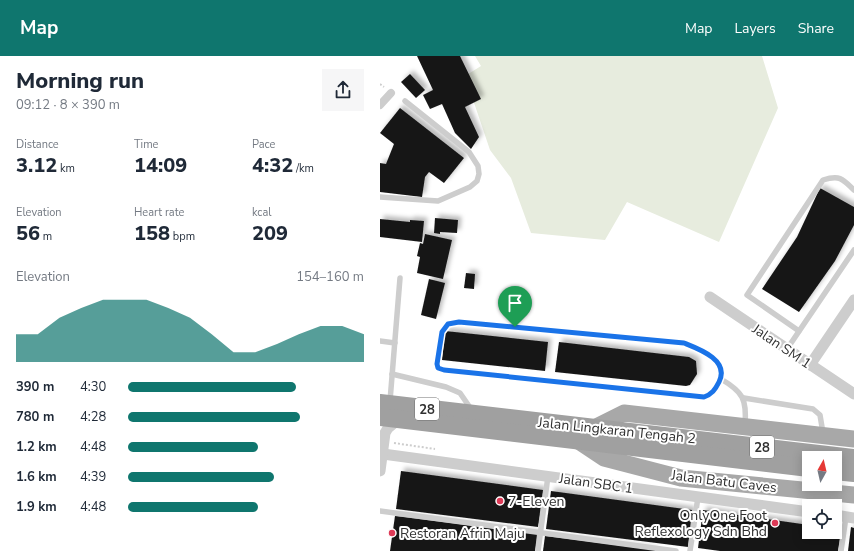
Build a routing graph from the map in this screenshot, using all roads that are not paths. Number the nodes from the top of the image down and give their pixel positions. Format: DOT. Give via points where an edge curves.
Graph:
graph roads {
  1 [pos="391,92"];
  2 [pos="404,101"];
  3 [pos="380,104"];
  4 [pos="854,190"];
  5 [pos="380,197"];
  6 [pos="854,250"];
  7 [pos="400,278"];
  8 [pos="710,297"];
  9 [pos="852,305"];
  10 [pos="799,331"];
  11 [pos="380,341"];
  12 [pos="395,343"];
  13 [pos="787,349"];
  14 [pos="810,365"];
  15 [pos="392,374"];
  16 [pos="721,378"];
  17 [pos="854,394"];
  18 [pos="744,398"];
  19 [pos="383,408"];
  20 [pos="474,414"];
  21 [pos="399,419"];
  22 [pos="745,427"];
  23 [pos="594,428"];
  24 [pos="823,435"];
  25 [pos="854,438"];
  26 [pos="577,440"];
  27 [pos="670,443"];
  28 [pos="383,454"];
  29 [pos="854,458"];
  30 [pos="802,467"];
  31 [pos="380,471"];
  32 [pos="842,472"];
  33 [pos="854,473"];
  34 [pos="548,476"];
  35 [pos="854,496"];
  36 [pos="698,497"];
  37 [pos="380,511"];
  38 [pos="802,511"];
  39 [pos="845,517"];
  40 [pos="540,533"];
  41 [pos="538,551"];
  42 [pos="676,551"];
  43 [pos="690,551"];
  44 [pos="841,551"];
  1 -- 3 [label="street"];
  2 -- 5 [label="lane" via="469,152 478,166 479,174 477,181 470,187 438,201"];
  4 -- 10 [label="lane" via="842,178 832,177 823,180 748,295"];
  6 -- 10 [label="lane"];
  7 -- 12 [label="lane"];
  8 -- 13 [label="street, Jalan SM 1"];
  9 -- 14 [label="street"];
  10 -- 13 [label="lane"];
  11 -- 12 [label="lane"];
  12 -- 15 [label="lane"];
  13 -- 14 [label="street, Jalan SM 1"];
  14 -- 17 [label="street, Jalan SM 1"];
  15 -- 19 [label="lane"];
  15 -- 20 [label="lane" via="437,384 460,393"];
  16 -- 16 [label="lane" via="712,394 704,397 444,370 438,368 437,364 442,332 448,324 459,322 684,343 716,359 720,366"];
  16 -- 18 [label="lane"];
  18 -- 22 [label="lane"];
  18 -- 24 [label="lane" via="813,409 820,415"];
  19 -- 20 [label="highway, Jalan Lingkaran Tengah 2 / 28"];
  19 -- 21 [label="highway, Jalan Lingkaran Tengah 2 / 28"];
  20 -- 23 [label="highway, Jalan Lingkaran Tengah 2 / 28"];
  21 -- 26 [label="highway, Jalan Lingkaran Tengah 2 / 28"];
  21 -- 28 [label="street" via="385,433"];
  22 -- 23 [label="main road" via="624,413"];
  22 -- 24 [label="main road"];
  23 -- 27 [label="highway, Jalan Lingkaran Tengah 2 / 28"];
  24 -- 25 [label="main road"];
  26 -- 27 [label="highway, Jalan Lingkaran Tengah 2 / 28"];
  26 -- 35 [label="main road, Jalan Batu Caves" via="604,458 681,478"];
  27 -- 29 [label="highway, Jalan Lingkaran Tengah 2 / 28"];
  27 -- 30 [label="highway, Jalan Lingkaran Tengah 2 / 28"];
  28 -- 31 [label="street"];
  28 -- 34 [label="street, Jalan SBC 1"];
  32 -- 33 [label="highway"];
  34 -- 36 [label="street, Jalan SBC 1"];
  34 -- 40 [label="lane"];
  36 -- 38 [label="street, Jalan SBC 1"];
  36 -- 43 [label="lane"];
  37 -- 40 [label="lane"];
  39 -- 44 [label="lane"];
  40 -- 41 [label="lane"];
  40 -- 42 [label="lane"];
}
